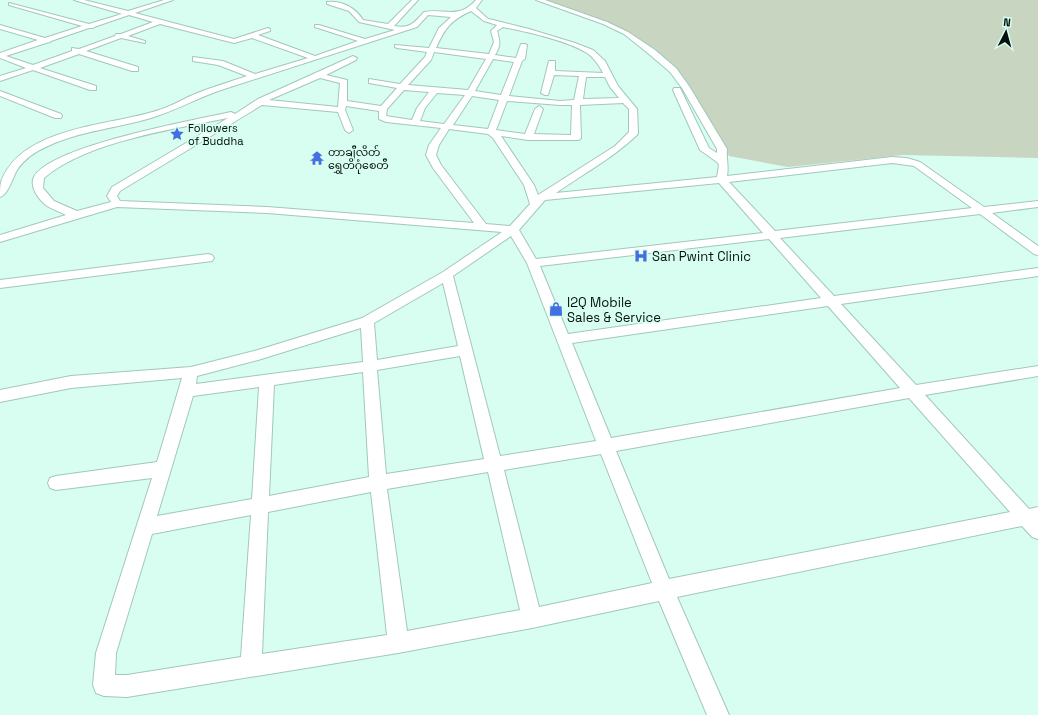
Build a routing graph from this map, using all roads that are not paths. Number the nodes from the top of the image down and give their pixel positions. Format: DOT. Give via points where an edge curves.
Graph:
graph roads {
  1 [pos="26,0"];
  2 [pos="77,0"];
  3 [pos="156,0"];
  4 [pos="415,0"];
  5 [pos="479,0"];
  6 [pos="167,1"];
  7 [pos="535,1"];
  8 [pos="329,3"];
  9 [pos="472,8"];
  10 [pos="128,14"];
  11 [pos="456,15"];
  12 [pos="159,22"];
  13 [pos="502,24"];
  14 [pos="89,26"];
  15 [pos="317,26"];
  16 [pos="0,27"];
  17 [pos="389,27"];
  18 [pos="268,30"];
  19 [pos="401,30"];
  20 [pos="121,35"];
  21 [pos="251,35"];
  22 [pos="46,40"];
  23 [pos="365,41"];
  24 [pos="143,42"];
  25 [pos="523,45"];
  26 [pos="397,46"];
  27 [pos="432,50"];
  28 [pos="78,51"];
  29 [pos="0,56"];
  30 [pos="492,57"];
  31 [pos="315,58"];
  32 [pos="353,58"];
  33 [pos="196,59"];
  34 [pos="520,59"];
  35 [pos="552,63"];
  36 [pos="33,68"];
  37 [pos="135,69"];
  38 [pos="551,73"];
  39 [pos="583,74"];
  40 [pos="318,75"];
  41 [pos="608,75"];
  42 [pos="254,76"];
  43 [pos="0,79"];
  44 [pos="372,81"];
  45 [pos="402,87"];
  46 [pos="93,88"];
  47 [pos="435,90"];
  48 [pos="0,93"];
  49 [pos="470,93"];
  50 [pos="545,93"];
  51 [pos="503,98"];
  52 [pos="626,100"];
  53 [pos="261,102"];
  54 [pos="577,103"];
  55 [pos="342,107"];
  56 [pos="383,109"];
  57 [pos="539,109"];
  58 [pos="242,113"];
  59 [pos="58,116"];
  60 [pos="415,122"];
  61 [pos="446,126"];
  62 [pos="349,130"];
  63 [pos="491,132"];
  64 [pos="528,137"];
  65 [pos="721,160"];
  66 [pos="722,180"];
  67 [pos="0,194"];
  68 [pos="539,201"];
  69 [pos="117,204"];
  70 [pos="1038,204"];
  71 [pos="982,211"];
  72 [pos="76,215"];
  73 [pos="483,228"];
  74 [pos="513,230"];
  75 [pos="771,235"];
  76 [pos="0,239"];
  77 [pos="1038,252"];
  78 [pos="208,258"];
  79 [pos="533,263"];
  80 [pos="1038,272"];
  81 [pos="447,276"];
  82 [pos="0,284"];
  83 [pos="829,301"];
  84 [pos="367,321"];
  85 [pos="564,339"];
  86 [pos="466,350"];
  87 [pos="370,366"];
  88 [pos="1038,371"];
  89 [pos="191,372"];
  90 [pos="267,380"];
  91 [pos="187,391"];
  92 [pos="913,391"];
  93 [pos="0,396"];
  94 [pos="607,446"];
  95 [pos="494,463"];
  96 [pos="162,469"];
  97 [pos="56,483"];
  98 [pos="378,484"];
  99 [pos="261,506"];
  100 [pos="1034,521"];
  101 [pos="144,527"];
  102 [pos="664,590"];
  103 [pos="532,618"];
  104 [pos="398,643"];
  105 [pos="251,666"];
  106 [pos="718,715"];
  1 -- 14 [label="street" via="8,5"];
  2 -- 10 [label="street"];
  3 -- 6 [label="street"];
  4 -- 17 [label="street"];
  5 -- 9 [label="street"];
  6 -- 10 [label="street"];
  7 -- 65 [label="street" via="562,13 598,24 643,53 664,71 675,86 705,150"];
  7 -- 65 [label="street" via="606,23 626,33 652,52 673,70 686,88 722,149"];
  8 -- 17 [label="street" via="347,7 358,14 361,21"];
  9 -- 11 [label="street"];
  9 -- 13 [label="street" via="486,20"];
  10 -- 12 [label="street"];
  10 -- 14 [label="street"];
  11 -- 19 [label="street" via="426,13 415,26"];
  11 -- 27 [label="street" via="442,28"];
  12 -- 20 [label="street"];
  12 -- 21 [label="street" via="234,40"];
  13 -- 30 [label="street" via="494,31 498,42"];
  13 -- 41 [label="street" via="573,44 590,52 602,63"];
  14 -- 20 [label="street"];
  14 -- 22 [label="street"];
  15 -- 23 [label="street"];
  16 -- 22 [label="street"];
  17 -- 19 [label="street"];
  18 -- 21 [label="street"];
  19 -- 23 [label="street"];
  20 -- 24 [label="street"];
  20 -- 28 [label="street"];
  21 -- 31 [label="street"];
  22 -- 28 [label="street"];
  22 -- 29 [label="street"];
  23 -- 31 [label="street"];
  25 -- 34 [label="street"];
  26 -- 27 [label="street"];
  27 -- 30 [label="street"];
  27 -- 45 [label="street"];
  28 -- 36 [label="street"];
  28 -- 37 [label="street"];
  29 -- 36 [label="street"];
  30 -- 34 [label="street"];
  30 -- 49 [label="street"];
  31 -- 42 [label="street"];
  32 -- 40 [label="street"];
  33 -- 42 [label="street" via="220,63"];
  34 -- 51 [label="street"];
  35 -- 38 [label="street"];
  36 -- 43 [label="street"];
  36 -- 46 [label="street"];
  38 -- 39 [label="street"];
  38 -- 50 [label="street"];
  39 -- 41 [label="street"];
  39 -- 54 [label="street"];
  40 -- 53 [label="street"];
  40 -- 55 [label="street" via="344,82"];
  41 -- 52 [label="street" via="614,87"];
  42 -- 67 [label="street" via="203,94 163,112 55,140 28,153 11,171"];
  44 -- 45 [label="street"];
  45 -- 47 [label="street"];
  45 -- 56 [label="street"];
  47 -- 49 [label="street"];
  47 -- 60 [label="street" via="421,108"];
  48 -- 59 [label="street"];
  49 -- 51 [label="street"];
  49 -- 61 [label="street"];
  51 -- 54 [label="street"];
  51 -- 63 [label="street"];
  52 -- 54 [label="street"];
  52 -- 68 [label="street" via="633,109 634,133 618,148 571,177"];
  53 -- 55 [label="street"];
  53 -- 58 [label="street"];
  54 -- 64 [label="street" via="576,138"];
  55 -- 56 [label="street"];
  55 -- 62 [label="street"];
  56 -- 60 [label="street" via="384,118"];
  57 -- 64 [label="street"];
  58 -- 69 [label="street" via="116,189 112,196"];
  58 -- 72 [label="street" via="110,143 47,168 38,178 38,188 50,203"];
  60 -- 61 [label="street"];
  61 -- 63 [label="street"];
  61 -- 73 [label="street" via="431,155 436,166"];
  63 -- 64 [label="street"];
  63 -- 68 [label="street"];
  65 -- 66 [label="street" via="724,165"];
  66 -- 68 [label="street"];
  66 -- 71 [label="street" via="892,160 907,161 917,164"];
  66 -- 75 [label="street"];
  68 -- 74 [label="street"];
  69 -- 72 [label="street"];
  69 -- 73 [label="street" via="267,210"];
  70 -- 71 [label="street"];
  71 -- 75 [label="street"];
  71 -- 77 [label="street"];
  72 -- 76 [label="street"];
  73 -- 74 [label="street"];
  74 -- 79 [label="street"];
  74 -- 81 [label="street"];
  75 -- 79 [label="street"];
  75 -- 83 [label="street"];
  78 -- 82 [label="street"];
  79 -- 85 [label="street"];
  80 -- 83 [label="street"];
  81 -- 84 [label="street"];
  81 -- 86 [label="street"];
  83 -- 85 [label="street"];
  83 -- 92 [label="street"];
  84 -- 87 [label="street"];
  84 -- 89 [label="street" via="258,355"];
  85 -- 94 [label="street"];
  86 -- 87 [label="street"];
  86 -- 95 [label="street"];
  87 -- 90 [label="street"];
  87 -- 98 [label="street"];
  88 -- 92 [label="street"];
  89 -- 91 [label="street"];
  89 -- 93 [label="street" via="71,382"];
  90 -- 91 [label="street"];
  90 -- 99 [label="street"];
  91 -- 96 [label="street"];
  92 -- 94 [label="street"];
  92 -- 100 [label="street"];
  94 -- 95 [label="street"];
  94 -- 102 [label="street"];
  95 -- 98 [label="street"];
  95 -- 103 [label="street"];
  96 -- 97 [label="street"];
  96 -- 101 [label="street"];
  98 -- 99 [label="street"];
  98 -- 104 [label="street"];
  99 -- 101 [label="street"];
  99 -- 105 [label="street"];
  100 -- 102 [label="street"];
  101 -- 105 [label="street" via="106,653 104,685 127,686"];
  102 -- 103 [label="street"];
  102 -- 106 [label="street"];
  103 -- 104 [label="street"];
  104 -- 105 [label="street"];
}
